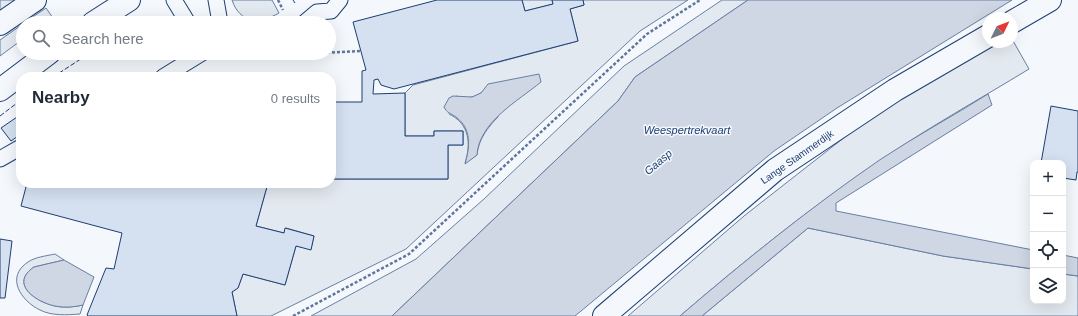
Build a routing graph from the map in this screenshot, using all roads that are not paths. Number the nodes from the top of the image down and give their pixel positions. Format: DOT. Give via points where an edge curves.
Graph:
graph roads {
  1 [pos="35,0"];
  2 [pos="129,0"];
  3 [pos="174,0"];
  4 [pos="216,0"];
  5 [pos="340,0"];
  6 [pos="1050,0"];
  7 [pos="317,6"];
  8 [pos="104,16"];
  9 [pos="184,16"];
  10 [pos="219,16"];
  11 [pos="309,16"];
  12 [pos="1018,19"];
  13 [pos="0,24"];
  14 [pos="982,40"];
  15 [pos="41,60"];
  16 [pos="191,60"];
  17 [pos="24,72"];
  18 [pos="171,72"];
  19 [pos="16,78"];
  20 [pos="0,90"];
  21 [pos="16,150"];
  22 [pos="0,159"];
  23 [pos="604,316"];
  1 -- 13 [label="street"];
  2 -- 8 [label="street"];
  3 -- 9 [label="lane"];
  4 -- 10 [label="lane"];
  5 -- 7 [label="lane" via="331,11"];
  6 -- 12 [label="street"];
  7 -- 11 [label="lane"];
  14 -- 23 [label="street, Lange Stammerdijk" via="896,90 775,170"];
  15 -- 17 [label="street"];
  16 -- 18 [label="lane"];
  19 -- 20 [label="street"];
  21 -- 22 [label="lane"];
}
